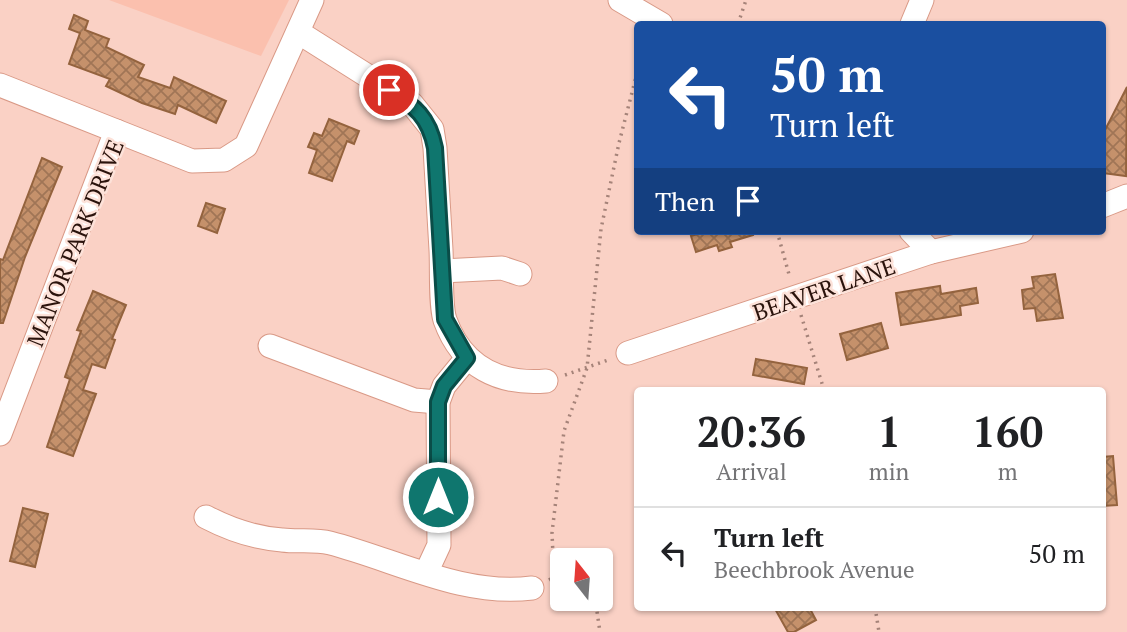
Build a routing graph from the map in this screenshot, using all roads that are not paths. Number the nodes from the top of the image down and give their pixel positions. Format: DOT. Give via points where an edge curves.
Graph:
graph roads {
  1 [pos="312,0"];
  2 [pos="620,0"];
  3 [pos="922,0"];
  4 [pos="656,21"];
  5 [pos="913,21"];
  6 [pos="298,32"];
  7 [pos="0,85"];
  8 [pos="116,131"];
  9 [pos="1127,196"];
  10 [pos="1106,204"];
  11 [pos="915,235"];
  12 [pos="1005,235"];
  13 [pos="931,252"];
  14 [pos="442,271"];
  15 [pos="520,274"];
  16 [pos="270,346"];
  17 [pos="628,353"];
  18 [pos="467,358"];
  19 [pos="546,381"];
  20 [pos="7,395"];
  21 [pos="438,402"];
  22 [pos="0,434"];
  23 [pos="206,517"];
  24 [pos="426,573"];
  25 [pos="532,588"];
  1 -- 6 [label="street, MANOR PARK DRIVE"];
  2 -- 4 [label="street"];
  3 -- 5 [label="street"];
  6 -- 8 [label="street, MANOR PARK DRIVE" via="246,146 224,160 192,161"];
  6 -- 14 [label="street" via="412,104 432,129"];
  7 -- 8 [label="street"];
  8 -- 20 [label="street, MANOR PARK DRIVE"];
  9 -- 10 [label="street"];
  11 -- 13 [label="street"];
  12 -- 13 [label="street, BEAVER LANE"];
  13 -- 17 [label="street, BEAVER LANE"];
  14 -- 15 [label="street" via="502,268"];
  14 -- 18 [label="street" via="445,319"];
  16 -- 21 [label="street" via="414,400"];
  18 -- 19 [label="street" via="506,379"];
  18 -- 21 [label="street" via="444,386"];
  20 -- 22 [label="street, MANOR PARK DRIVE"];
  21 -- 24 [label="street" via="439,545"];
  23 -- 24 [label="street" via="238,533 327,542"];
  24 -- 25 [label="street" via="468,586 509,591"];
}
